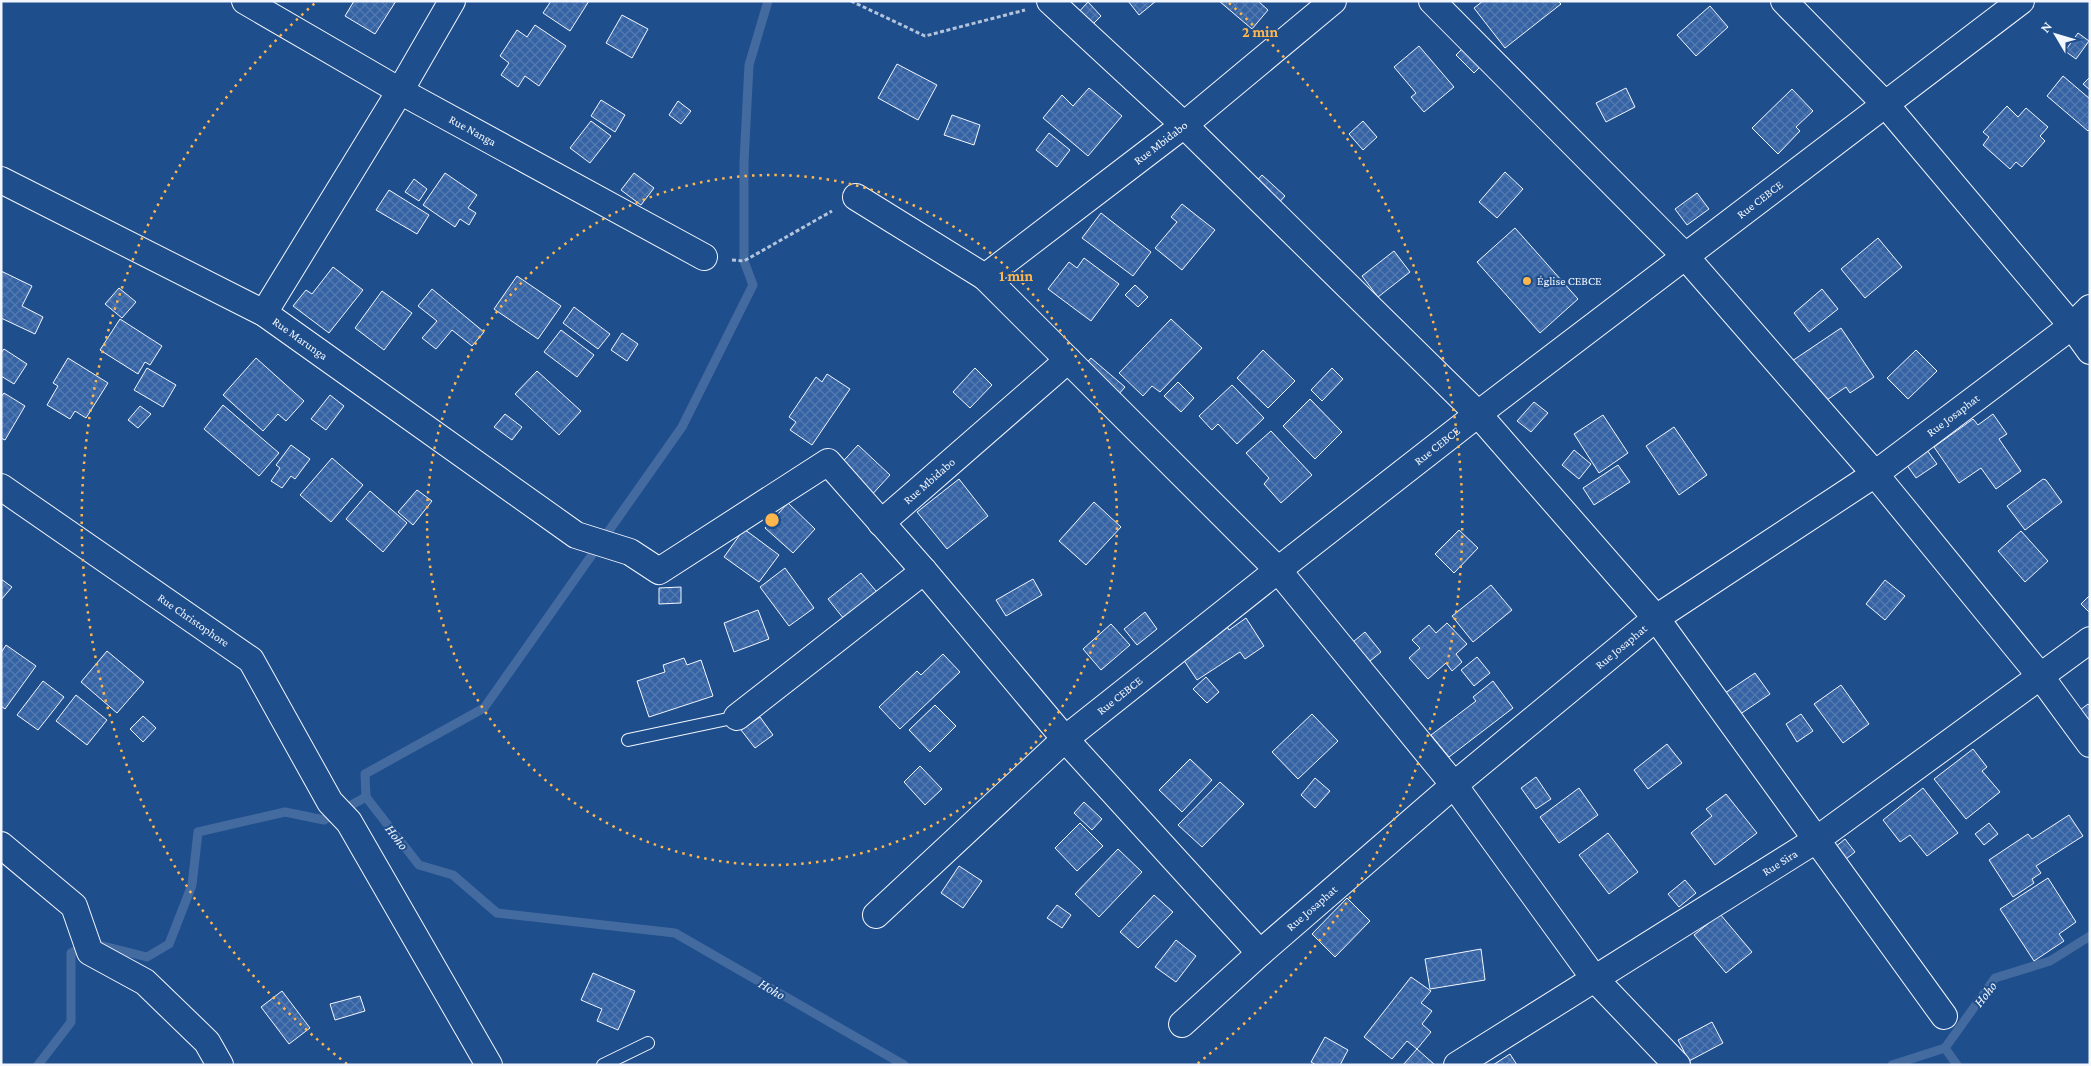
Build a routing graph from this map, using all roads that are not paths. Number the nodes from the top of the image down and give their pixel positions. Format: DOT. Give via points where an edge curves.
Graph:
graph roads {
  1 [pos="245,1"];
  2 [pos="452,1"];
  3 [pos="1333,1"];
  4 [pos="1432,1"];
  5 [pos="1784,1"];
  6 [pos="2021,1"];
  7 [pos="1051,2"];
  8 [pos="400,92"];
  9 [pos="1886,105"];
  10 [pos="1184,125"];
  11 [pos="1,180"];
  12 [pos="856,197"];
  13 [pos="1685,256"];
  14 [pos="704,257"];
  15 [pos="984,277"];
  16 [pos="264,313"];
  17 [pos="2081,317"];
  18 [pos="2090,351"];
  19 [pos="1068,360"];
  20 [pos="1478,414"];
  21 [pos="1876,474"];
  22 [pos="1,487"];
  23 [pos="881,523"];
  24 [pos="1278,570"];
  25 [pos="924,571"];
  26 [pos="1656,618"];
  27 [pos="2090,640"];
  28 [pos="2041,677"];
  29 [pos="736,717"];
  30 [pos="1065,739"];
  31 [pos="628,740"];
  32 [pos="2090,744"];
  33 [pos="1454,785"];
  34 [pos="1816,840"];
  35 [pos="1,845"];
  36 [pos="876,915"];
  37 [pos="1260,953"];
  38 [pos="1594,978"];
  39 [pos="1944,1016"];
  40 [pos="1182,1024"];
  41 [pos="648,1043"];
  42 [pos="220,1065"];
  43 [pos="489,1065"];
  44 [pos="603,1065"];
  45 [pos="1457,1065"];
  46 [pos="1677,1065"];
  1 -- 8 [label="street, Rue Nanga"];
  2 -- 8 [label="street"];
  3 -- 10 [label="street, Rue Mbidabo"];
  4 -- 13 [label="street"];
  5 -- 9 [label="street"];
  6 -- 9 [label="street, Rue CEBCE"];
  7 -- 10 [label="street"];
  8 -- 14 [label="street, Rue Nanga"];
  8 -- 16 [label="street"];
  9 -- 13 [label="street, Rue CEBCE"];
  9 -- 17 [label="street"];
  10 -- 15 [label="street, Rue Mbidabo"];
  10 -- 20 [label="street"];
  11 -- 16 [label="street, Rue Marunga"];
  12 -- 15 [label="street"];
  13 -- 20 [label="street, Rue CEBCE"];
  13 -- 21 [label="street"];
  15 -- 19 [label="street"];
  16 -- 23 [label="street, Rue Marunga" via="576,535 630,552 659,571 828,462"];
  17 -- 18 [label="street"];
  17 -- 21 [label="street, Rue Josaphat"];
  19 -- 23 [label="street, Rue Mbidabo"];
  19 -- 24 [label="street"];
  20 -- 24 [label="street, Rue CEBCE"];
  20 -- 26 [label="street"];
  21 -- 26 [label="street, Rue Josaphat"];
  21 -- 28 [label="street"];
  22 -- 43 [label="street, Rue Christophore" via="251,660 330,802 349,822"];
  23 -- 25 [label="street"];
  24 -- 30 [label="street, Rue CEBCE"];
  24 -- 33 [label="street"];
  25 -- 29 [label="street"];
  25 -- 30 [label="street"];
  26 -- 33 [label="street, Rue Josaphat"];
  26 -- 34 [label="street"];
  27 -- 28 [label="street, Rue Sira"];
  28 -- 32 [label="street"];
  28 -- 34 [label="street, Rue Sira"];
  29 -- 31 [label="lane"];
  30 -- 36 [label="street, Rue CEBCE"];
  30 -- 37 [label="street"];
  33 -- 37 [label="street, Rue Josaphat"];
  33 -- 38 [label="street"];
  34 -- 38 [label="street, Rue Sira"];
  34 -- 39 [label="street"];
  35 -- 42 [label="street" via="74,906 90,952 145,982 207,1042"];
  37 -- 40 [label="street, Rue Josaphat"];
  38 -- 45 [label="street, Rue Sira"];
  38 -- 46 [label="street"];
  41 -- 44 [label="lane"];
}
